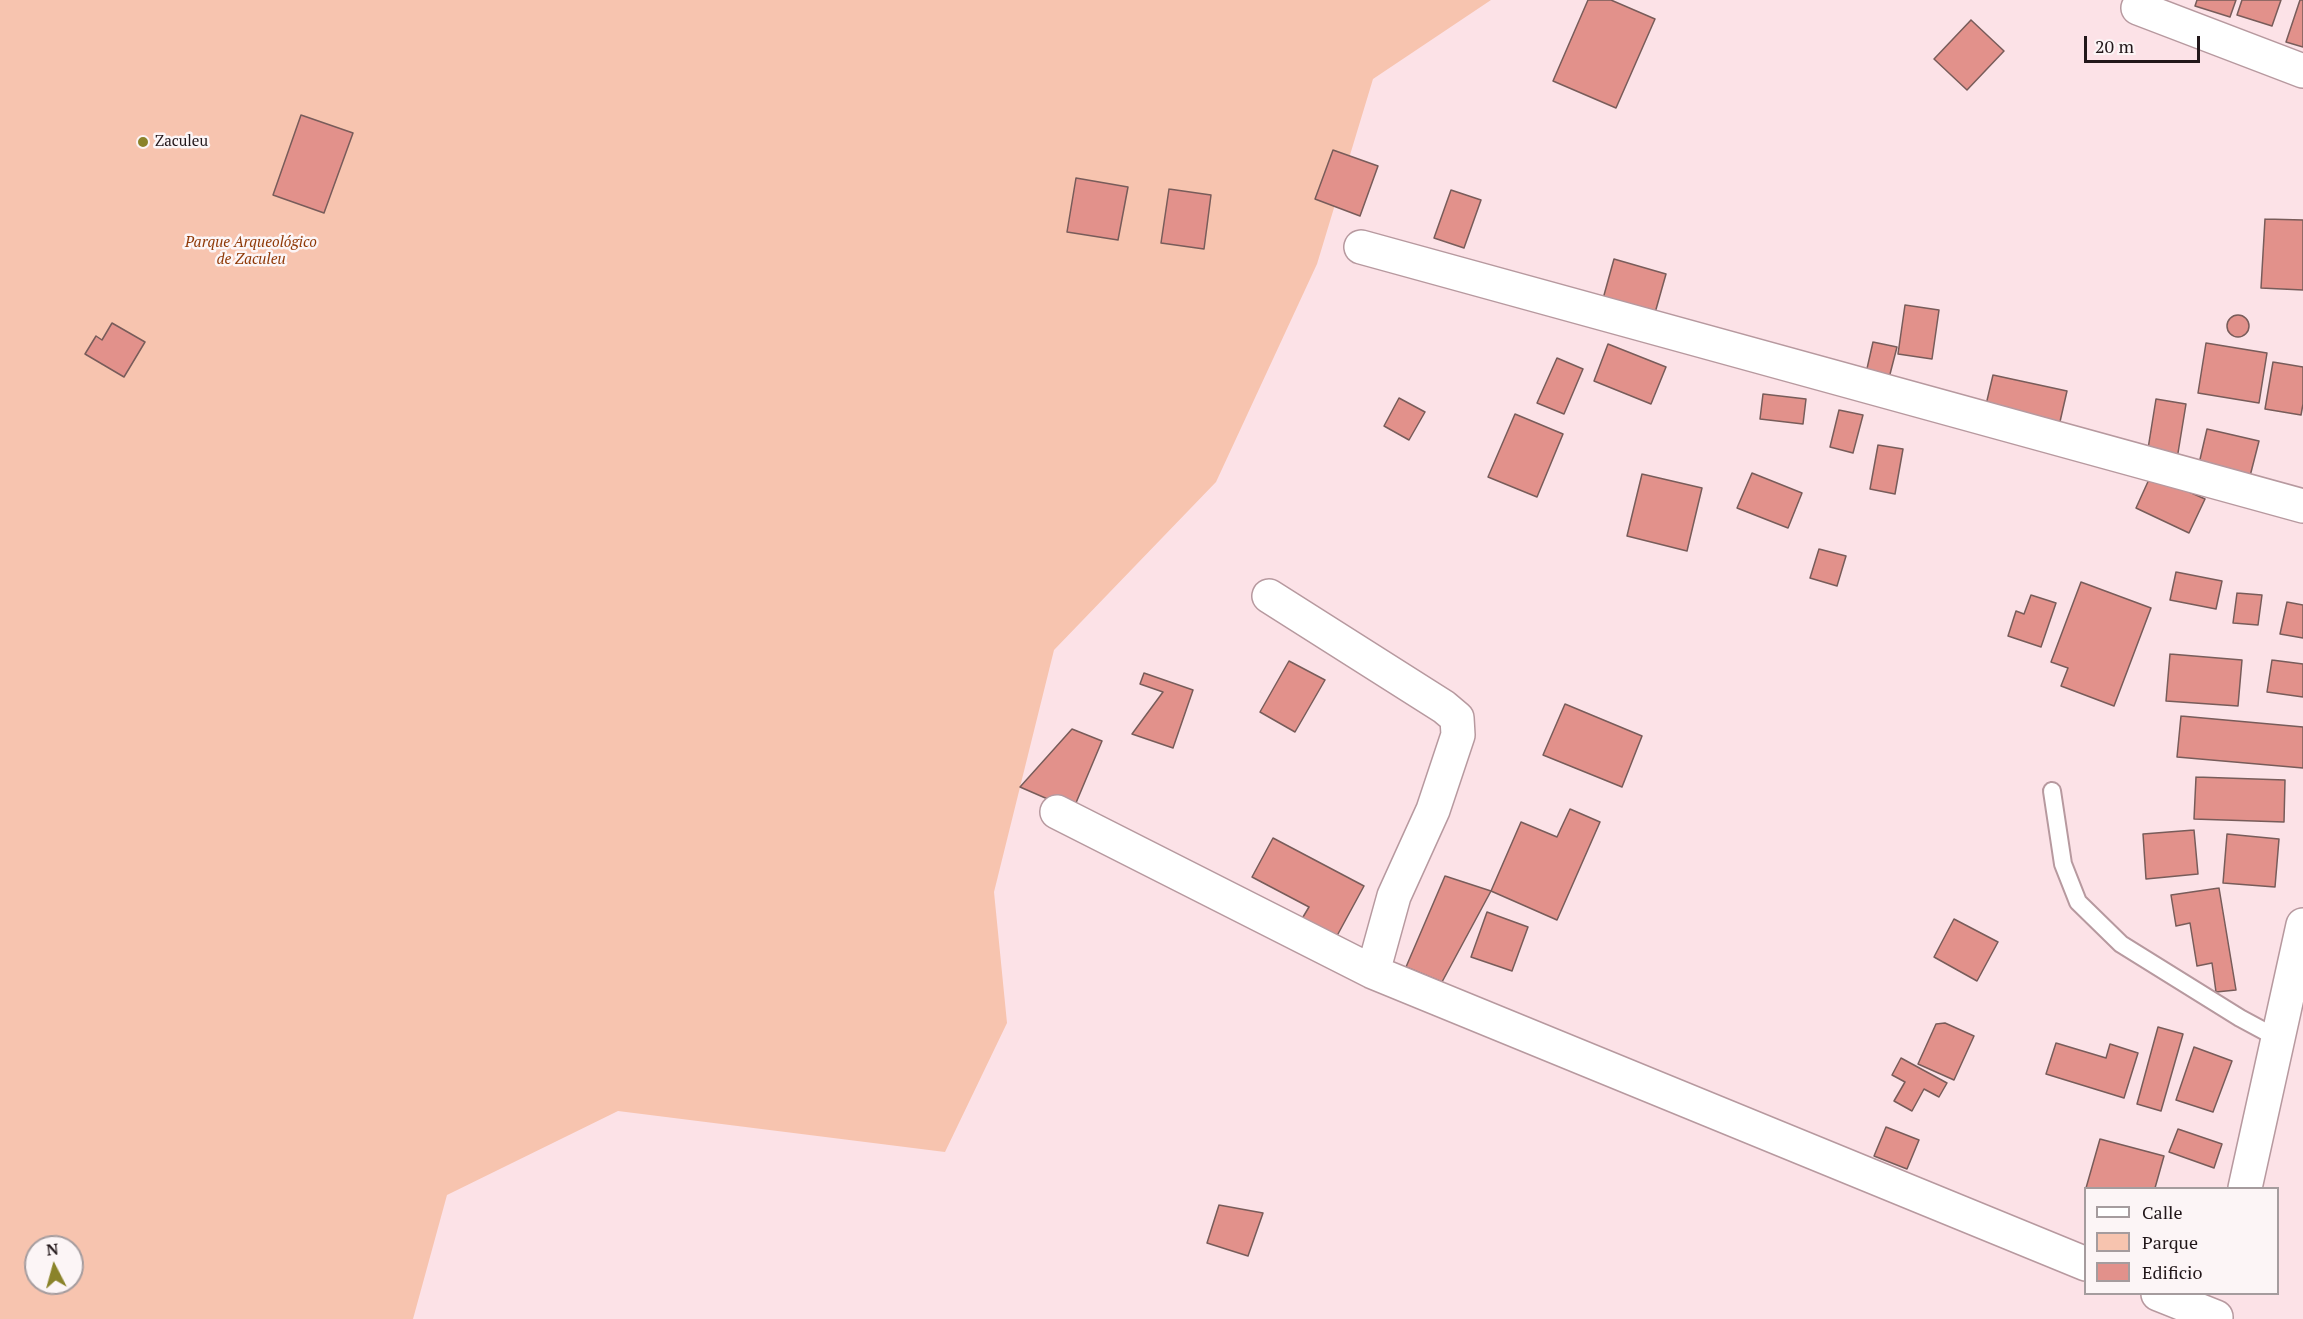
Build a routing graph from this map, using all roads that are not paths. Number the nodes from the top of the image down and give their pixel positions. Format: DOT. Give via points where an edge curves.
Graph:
graph roads {
  1 [pos="2138,8"];
  2 [pos="2303,70"];
  3 [pos="1361,247"];
  4 [pos="2303,506"];
  5 [pos="1269,596"];
  6 [pos="2052,791"];
  7 [pos="1057,812"];
  8 [pos="2303,926"];
  9 [pos="1373,972"];
  10 [pos="2279,1039"];
  11 [pos="2245,1187"];
  12 [pos="2084,1264"];
  13 [pos="2165,1295"];
  14 [pos="2217,1310"];
  1 -- 2 [label="street"];
  3 -- 4 [label="street"];
  5 -- 9 [label="street" via="1457,718 1458,735 1433,810 1394,896"];
  6 -- 10 [label="lane" via="2063,864 2078,902 2121,944"];
  7 -- 9 [label="street"];
  8 -- 10 [label="street"];
  9 -- 12 [label="street"];
  10 -- 11 [label="street"];
  13 -- 14 [label="street"];
}
